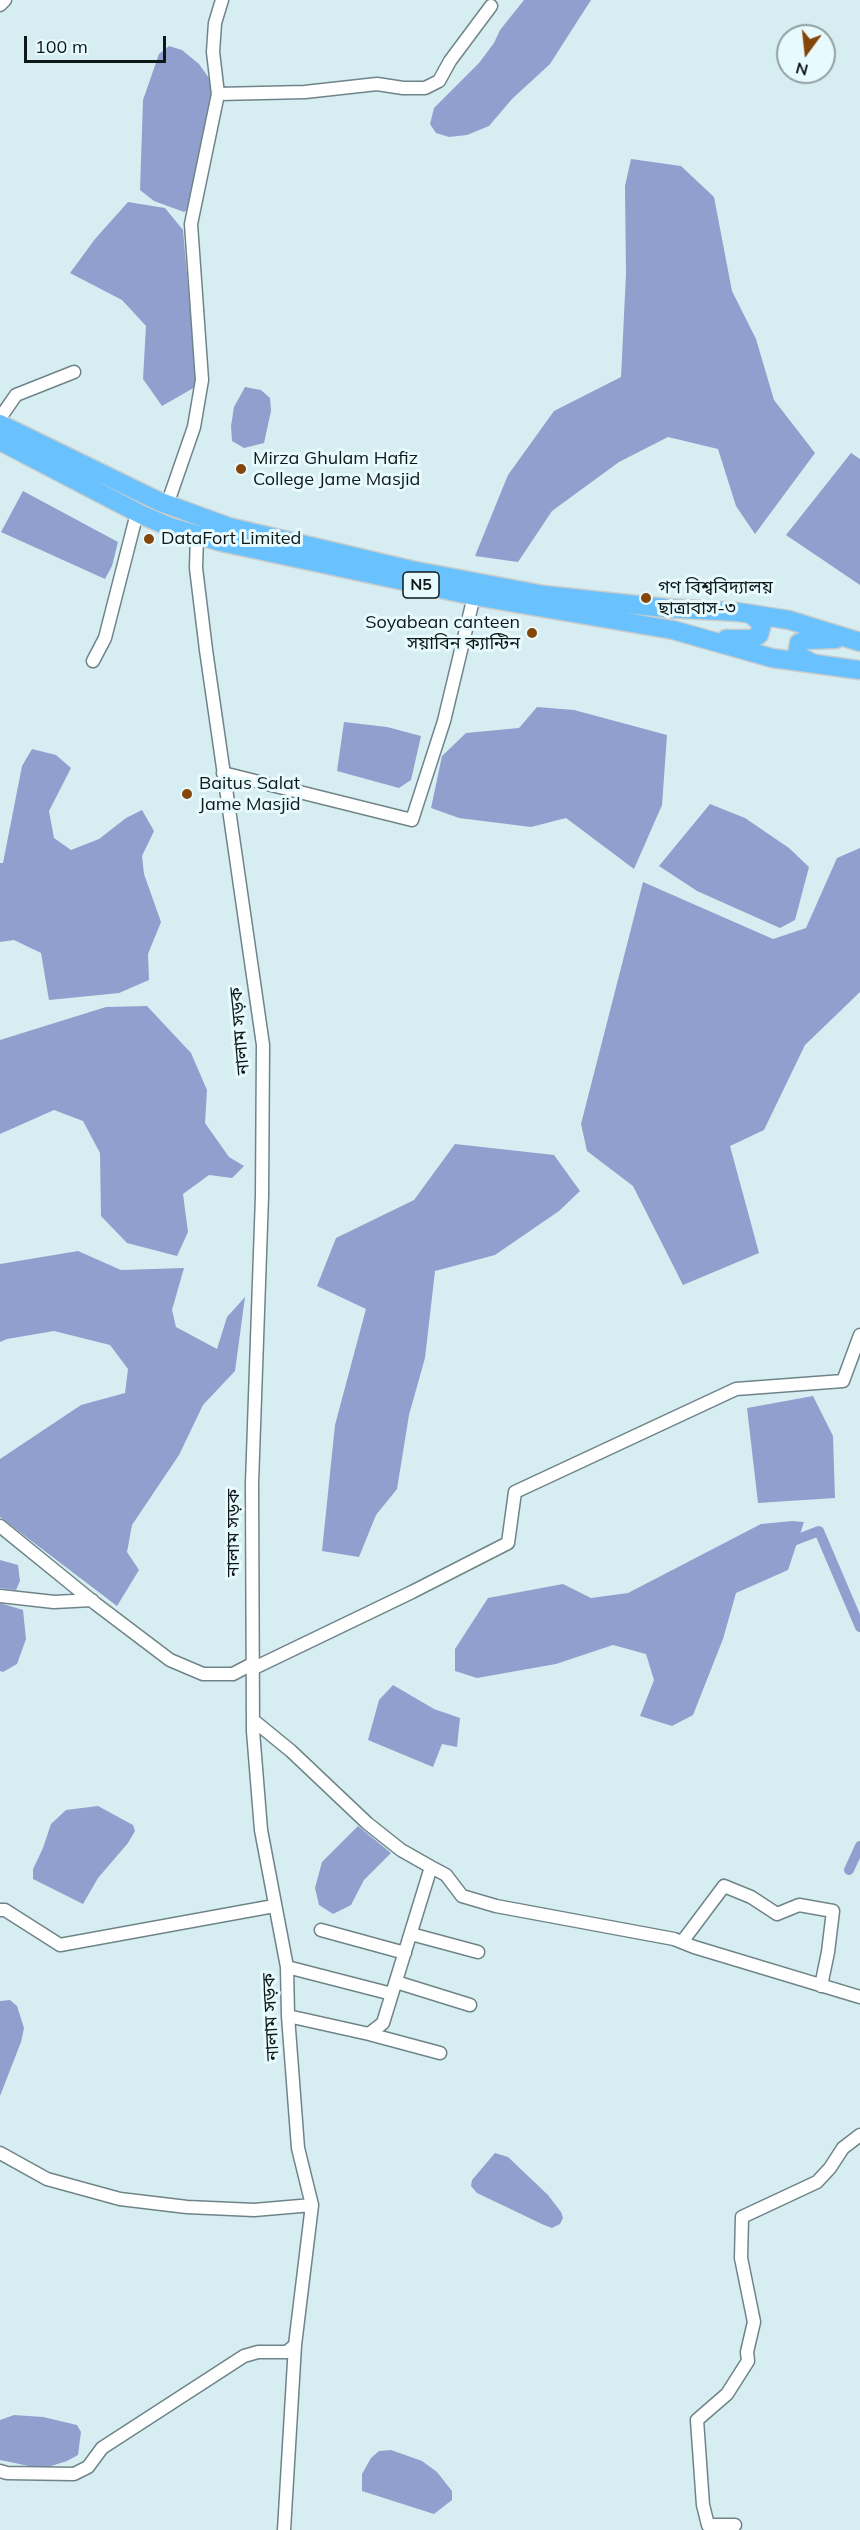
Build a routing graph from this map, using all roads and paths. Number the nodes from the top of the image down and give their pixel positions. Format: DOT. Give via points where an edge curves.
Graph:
graph roads {
  1 [pos="5,0"];
  2 [pos="222,0"];
  3 [pos="0,5"];
  4 [pos="491,6"];
  5 [pos="218,94"];
  6 [pos="74,372"];
  7 [pos="0,418"];
  8 [pos="0,424"];
  9 [pos="0,441"];
  10 [pos="167,505"];
  11 [pos="137,513"];
  12 [pos="197,535"];
  13 [pos="474,596"];
  14 [pos="751,614"];
  15 [pos="701,637"];
  16 [pos="857,641"];
  17 [pos="93,661"];
  18 [pos="813,664"];
  19 [pos="860,670"];
  20 [pos="223,773"];
  21 [pos="860,1335"];
  22 [pos="0,1526"];
  23 [pos="0,1596"];
  24 [pos="92,1600"];
  25 [pos="252,1667"];
  26 [pos="253,1720"];
  27 [pos="432,1867"];
  28 [pos="274,1906"];
  29 [pos="0,1910"];
  30 [pos="321,1930"];
  31 [pos="411,1934"];
  32 [pos="682,1942"];
  33 [pos="478,1952"];
  34 [pos="405,1953"];
  35 [pos="286,1967"];
  36 [pos="821,1986"];
  37 [pos="394,1988"];
  38 [pos="860,1997"];
  39 [pos="470,2005"];
  40 [pos="288,2016"];
  41 [pos="369,2034"];
  42 [pos="440,2053"];
  43 [pos="860,2135"];
  44 [pos="0,2153"];
  45 [pos="312,2205"];
  46 [pos="295,2345"];
  47 [pos="0,2471"];
  48 [pos="735,2525"];
  49 [pos="284,2530"];
  1 -- 3 [label="street"];
  2 -- 5 [label="street" via="213,52"];
  4 -- 5 [label="street" via="439,81 425,88 377,84 305,92"];
  5 -- 10 [label="street" via="191,224 202,380 194,427"];
  6 -- 7 [label="street" via="16,395"];
  8 -- 10 [label="highway, N5"];
  9 -- 11 [label="highway, N5"];
  10 -- 14 [label="highway, N5" via="230,527 422,572 544,595"];
  11 -- 12 [label="highway, N5"];
  11 -- 17 [label="street" via="105,638"];
  12 -- 13 [label="highway, N5"];
  12 -- 20 [label="street, নালাম সড়ক" via="197,582"];
  13 -- 15 [label="highway, N5"];
  13 -- 20 [label="street" via="444,721 412,820"];
  14 -- 15 [label="highway" via="762,624 759,635 752,639"];
  14 -- 16 [label="highway, N5" via="789,620"];
  15 -- 18 [label="highway, N5" via="752,654"];
  16 -- 18 [label="highway" via="799,643 797,655"];
  18 -- 19 [label="highway, N5"];
  20 -- 25 [label="street, নালাম সড়ক" via="263,1045 252,1483"];
  21 -- 25 [label="street" via="843,1381 736,1389 515,1492 508,1543"];
  22 -- 24 [label="street"];
  23 -- 24 [label="street" via="54,1602"];
  24 -- 25 [label="street" via="170,1660 203,1674 233,1674"];
  25 -- 26 [label="street, নালাম সড়ক"];
  26 -- 27 [label="street" via="367,1823 401,1850"];
  26 -- 28 [label="street, নালাম সড়ক" via="261,1830"];
  27 -- 31 [label="street"];
  27 -- 32 [label="street" via="446,1875 462,1896"];
  28 -- 29 [label="street" via="60,1945"];
  28 -- 35 [label="street, নালাম সড়ক"];
  30 -- 34 [label="street"];
  31 -- 33 [label="street"];
  31 -- 34 [label="street"];
  32 -- 36 [label="street"];
  32 -- 36 [label="street" via="724,1886 777,1914 799,1905 833,1911"];
  34 -- 37 [label="street"];
  35 -- 37 [label="street"];
  35 -- 40 [label="street, নালাম সড়ক"];
  36 -- 38 [label="street"];
  37 -- 39 [label="street"];
  37 -- 41 [label="street" via="382,2023"];
  40 -- 41 [label="street"];
  40 -- 45 [label="street, নালাম সড়ক" via="298,2148"];
  41 -- 42 [label="street"];
  43 -- 48 [label="street" via="843,2148 817,2182 742,2217 741,2258 754,2322 748,2361 728,2394 697,2420 708,2525"];
  44 -- 45 [label="street" via="47,2179 120,2199 254,2210"];
  45 -- 46 [label="street, নালাম সড়ক"];
  46 -- 47 [label="street" via="287,2352 244,2356 102,2448 87,2467 74,2474"];
  46 -- 49 [label="street, নালাম সড়ক"];
}
